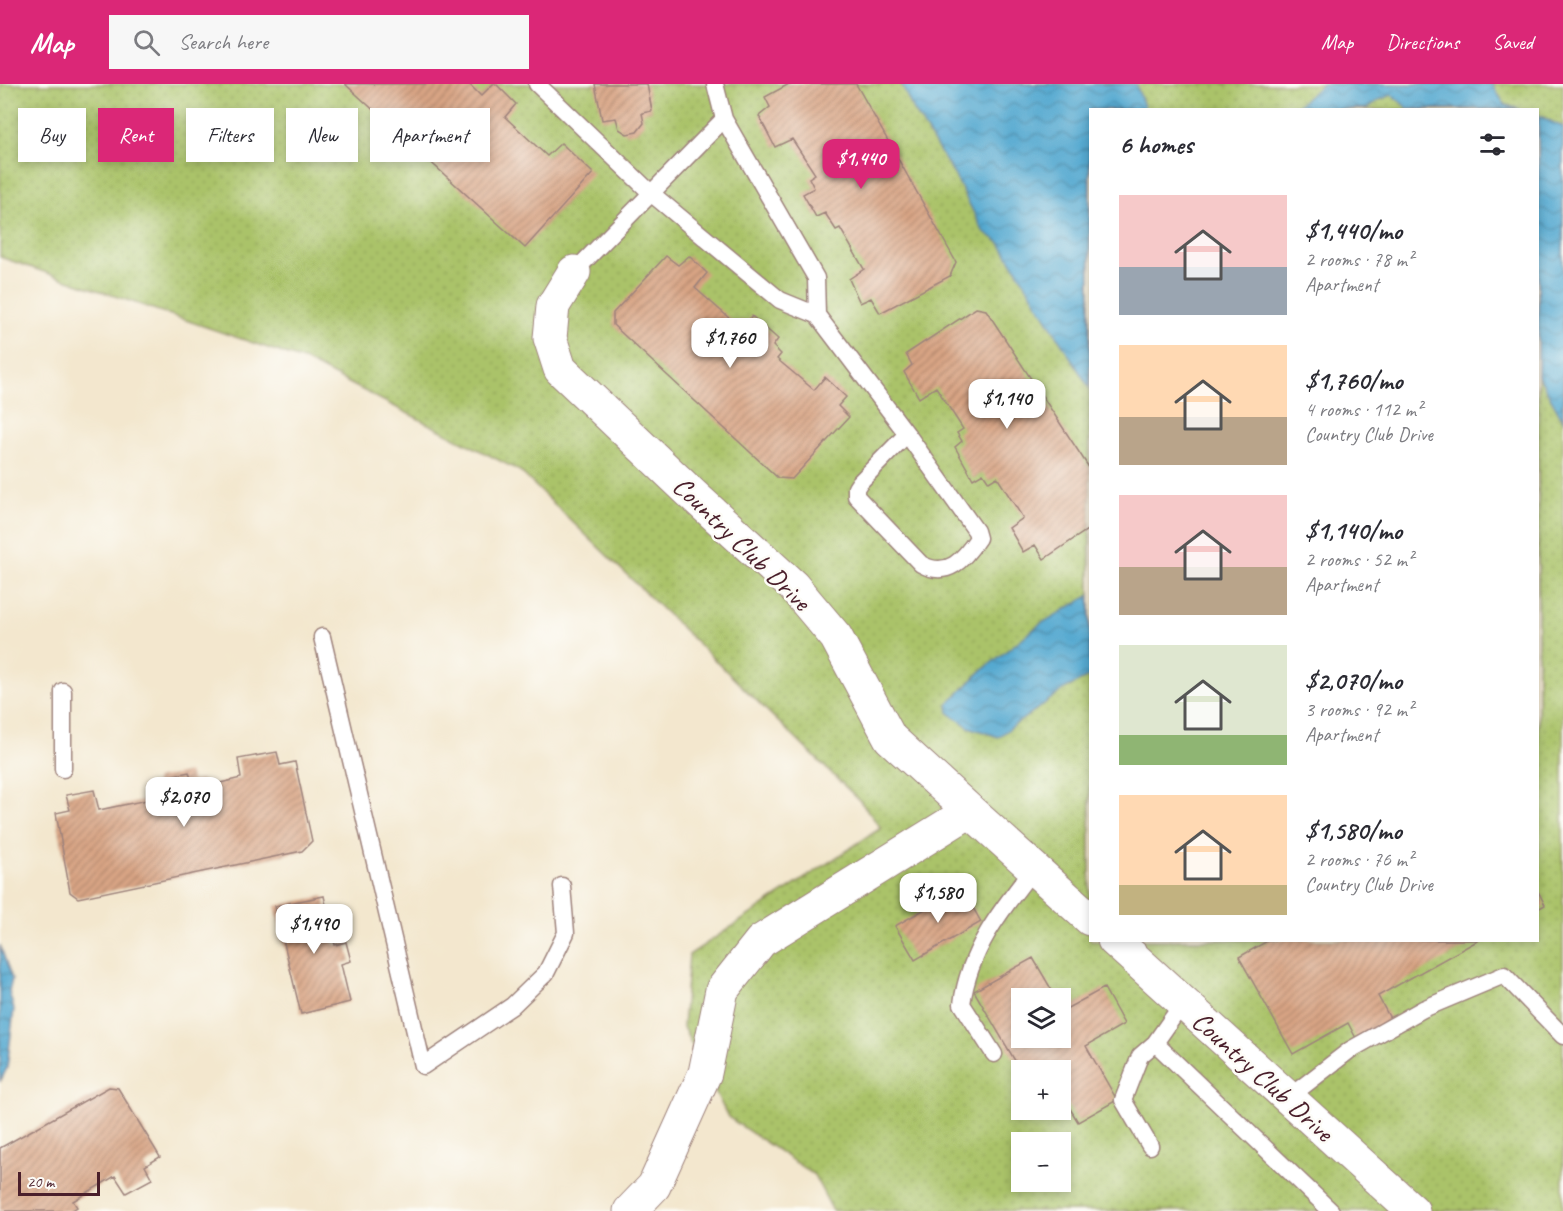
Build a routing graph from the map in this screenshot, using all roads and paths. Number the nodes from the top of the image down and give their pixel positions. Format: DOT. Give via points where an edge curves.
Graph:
graph roads {
  1 [pos="537,84"];
  2 [pos="716,84"];
  3 [pos="724,119"];
  4 [pos="652,194"];
  5 [pos="574,272"];
  6 [pos="817,315"];
  7 [pos="907,434"];
  8 [pos="322,637"];
  9 [pos="63,691"];
  10 [pos="63,769"];
  11 [pos="970,811"];
  12 [pos="1034,868"];
  13 [pos="562,886"];
  14 [pos="1089,918"];
  15 [pos="1116,942"];
  16 [pos="1183,1003"];
  17 [pos="1563,1036"];
  18 [pos="1155,1043"];
  19 [pos="994,1054"];
  20 [pos="1288,1098"];
  21 [pos="1150,1146"];
  22 [pos="630,1211"];
  23 [pos="1331,1211"];
  24 [pos="1413,1211"];
  1 -- 4 [label="lane"];
  2 -- 3 [label="lane"];
  3 -- 4 [label="lane"];
  3 -- 6 [label="lane" via="816,278"];
  4 -- 5 [label="lane"];
  4 -- 6 [label="lane" via="780,300"];
  5 -- 11 [label="street, Country Club Drive" via="553,306 550,338 560,369 793,586 836,637 890,738"];
  6 -- 7 [label="lane"];
  7 -- 7 [label="lane" via="976,531 978,538 956,565 931,570 921,564 856,496 860,482"];
  8 -- 13 [label="lane" via="423,1066 512,1006 546,973 566,933"];
  9 -- 10 [label="lane"];
  11 -- 12 [label="street, Country Club Drive"];
  11 -- 22 [label="street" via="761,941 722,990 705,1073 654,1186"];
  12 -- 14 [label="street, Country Club Drive"];
  12 -- 19 [label="lane" via="999,913 974,955 964,985 962,1004"];
  15 -- 16 [label="street, Country Club Drive"];
  16 -- 18 [label="lane"];
  16 -- 20 [label="street, Country Club Drive"];
  17 -- 20 [label="lane" via="1504,975 1423,1009 1359,1045"];
  18 -- 21 [label="lane" via="1140,1056 1123,1100"];
  18 -- 23 [label="lane"];
  20 -- 24 [label="street, Country Club Drive"];
}
